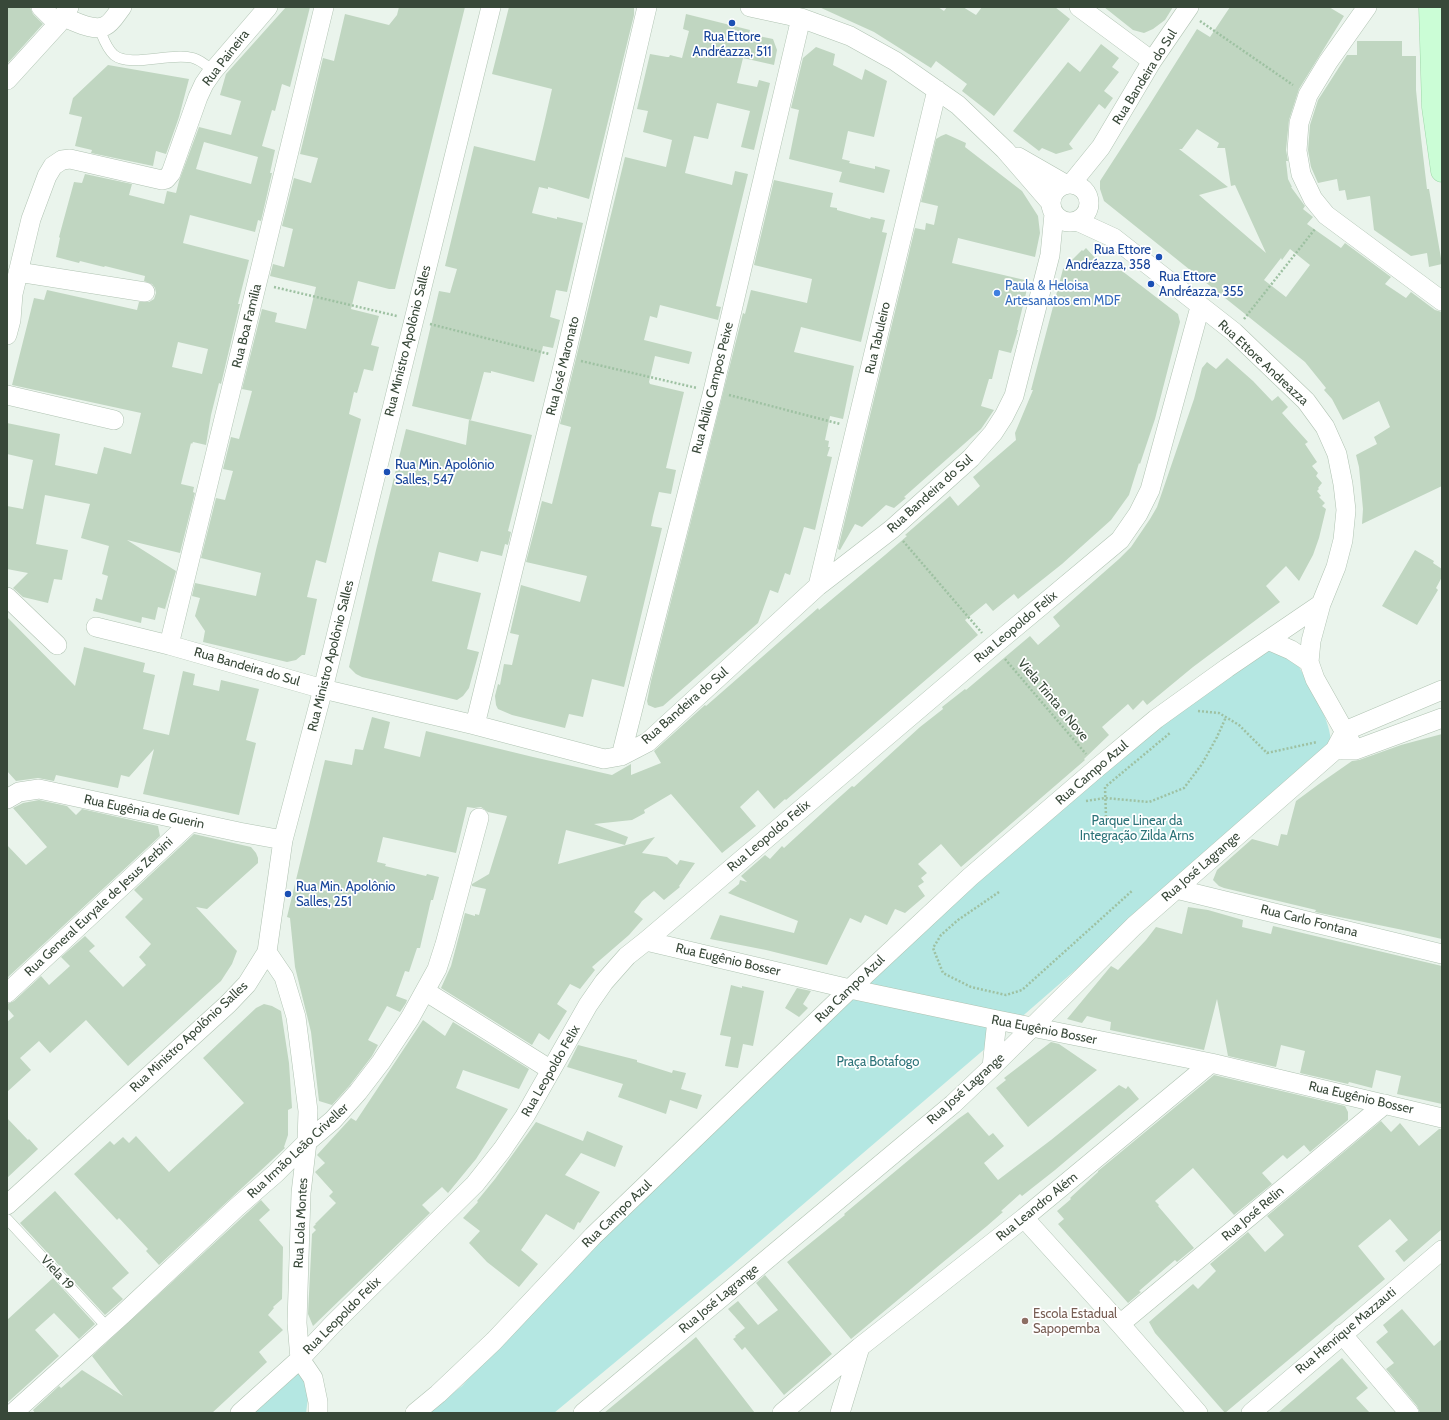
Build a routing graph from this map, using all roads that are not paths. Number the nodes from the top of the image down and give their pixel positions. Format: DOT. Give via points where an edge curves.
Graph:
graph roads {
  1 [pos="41,7"];
  2 [pos="122,7"];
  3 [pos="268,7"];
  4 [pos="324,7"];
  5 [pos="491,7"];
  6 [pos="647,7"];
  7 [pos="750,7"];
  8 [pos="1079,7"];
  9 [pos="1367,7"];
  10 [pos="1430,7"];
  11 [pos="1188,9"];
  12 [pos="63,16"];
  13 [pos="801,18"];
  14 [pos="99,28"];
  15 [pos="1152,61"];
  16 [pos="213,71"];
  17 [pos="7,80"];
  18 [pos="937,90"];
  19 [pos="1101,148"];
  20 [pos="1005,150"];
  21 [pos="1442,171"];
  22 [pos="1068,184"];
  23 [pos="1088,197"];
  24 [pos="1063,215"];
  25 [pos="1114,238"];
  26 [pos="18,272"];
  27 [pos="145,292"];
  28 [pos="1442,301"];
  29 [pos="1200,307"];
  30 [pos="7,335"];
  31 [pos="7,395"];
  32 [pos="114,420"];
  33 [pos="818,586"];
  34 [pos="7,597"];
  35 [pos="1321,604"];
  36 [pos="96,627"];
  37 [pos="1268,640"];
  38 [pos="57,645"];
  39 [pos="169,645"];
  40 [pos="1309,662"];
  41 [pos="323,689"];
  42 [pos="1442,690"];
  43 [pos="1442,718"];
  44 [pos="475,725"];
  45 [pos="1345,731"];
  46 [pos="1328,745"];
  47 [pos="1355,750"];
  48 [pos="621,756"];
  49 [pos="7,799"];
  50 [pos="479,818"];
  51 [pos="191,822"];
  52 [pos="283,840"];
  53 [pos="1176,889"];
  54 [pos="646,941"];
  55 [pos="268,952"];
  56 [pos="1442,954"];
  57 [pos="850,989"];
  58 [pos="426,991"];
  59 [pos="7,993"];
  60 [pos="997,1020"];
  61 [pos="1032,1027"];
  62 [pos="1212,1063"];
  63 [pos="992,1067"];
  64 [pos="551,1070"];
  65 [pos="1385,1104"];
  66 [pos="1442,1118"];
  67 [pos="307,1142"];
  68 [pos="7,1206"];
  69 [pos="1024,1218"];
  70 [pos="7,1219"];
  71 [pos="1442,1250"];
  72 [pos="1120,1324"];
  73 [pos="108,1328"];
  74 [pos="1342,1334"];
  75 [pos="860,1347"];
  76 [pos="300,1359"];
  77 [pos="13,1413"];
  78 [pos="240,1413"];
  79 [pos="318,1413"];
  80 [pos="414,1413"];
  81 [pos="583,1413"];
  82 [pos="782,1413"];
  83 [pos="840,1413"];
  84 [pos="1198,1413"];
  85 [pos="1251,1413"];
  86 [pos="1409,1413"];
  1 -- 12 [label="street"];
  2 -- 14 [label="street" via="106,26"];
  3 -- 16 [label="street, Rua Paineira"];
  4 -- 39 [label="street, Rua Boa Família"];
  5 -- 41 [label="street, Rua Ministro Apolônio Salles"];
  6 -- 44 [label="street, Rua José Maronato" via="565,358"];
  7 -- 13 [label="street, Rua Ettore Andreazza"];
  8 -- 15 [label="street"];
  9 -- 28 [label="street" via="1308,95 1299,123 1297,151 1301,174 1313,199 1326,215"];
  10 -- 21 [label="street" via="1433,107"];
  11 -- 15 [label="street, Rua Bandeira do Sul"];
  12 -- 14 [label="street" via="91,28"];
  12 -- 17 [label="street"];
  13 -- 18 [label="street, Rua Ettore Andreazza" via="850,36 895,61"];
  13 -- 48 [label="street, Rua Abílio Campos Peixe" via="713,391"];
  14 -- 16 [label="lane" via="108,48 120,59 132,61 180,56 201,61"];
  15 -- 19 [label="street, Rua Bandeira do Sul"];
  16 -- 26 [label="street, Rua Paineira" via="198,97 171,173 166,179 70,159 62,160 53,166 31,219"];
  18 -- 20 [label="street, Rua Ettore Andreazza" via="958,105"];
  18 -- 33 [label="street, Rua Tabuleiro"];
  19 -- 22 [label="street, Rua Bandeira do Sul"];
  19 -- 23 [label="street, Rua Bandeira do Sul"];
  20 -- 22 [label="street, Rua Ettore Andreazza"];
  20 -- 24 [label="street, Rua Ettore Andreazza"];
  22 -- 23 [label="street" via="1083,189"];
  22 -- 24 [label="street" via="1055,191"];
  23 -- 24 [label="street" via="1089,207 1082,218"];
  23 -- 25 [label="street, Rua Ettore Andreazza"];
  24 -- 25 [label="street, Rua Ettore Andreazza"];
  24 -- 33 [label="street, Rua Bandeira do Sul" via="1050,255 1014,396 993,433 971,458 892,528"];
  25 -- 29 [label="street, Rua Ettore Andreazza"];
  26 -- 27 [label="street"];
  26 -- 30 [label="street"];
  29 -- 35 [label="street, Rua Ettore Andreazza" via="1234,332 1306,401 1325,427 1337,454 1346,510 1343,540 1336,567"];
  29 -- 54 [label="street, Rua Leopoldo Felix" via="1150,490 1138,514 1120,540"];
  31 -- 32 [label="street"];
  33 -- 48 [label="street, Rua Bandeira do Sul" via="648,742"];
  34 -- 38 [label="street"];
  35 -- 37 [label="street, Rua Campo Azul"];
  35 -- 40 [label="street, Rua Ettore Andreazza" via="1311,641"];
  36 -- 39 [label="street, Rua Bandeira do Sul"];
  37 -- 40 [label="street" via="1291,650"];
  37 -- 57 [label="street, Rua Campo Azul" via="1156,719 1097,768 970,877"];
  39 -- 41 [label="street, Rua Bandeira do Sul"];
  40 -- 45 [label="street, Rua Ettore Andreazza" via="1315,679"];
  41 -- 44 [label="street, Rua Bandeira do Sul"];
  41 -- 52 [label="street, Rua Ministro Apolônio Salles"];
  42 -- 45 [label="street"];
  43 -- 47 [label="street"];
  44 -- 48 [label="street, Rua Bandeira do Sul" via="604,759"];
  45 -- 46 [label="street"];
  45 -- 47 [label="street, Rua Ettore Andreazza"];
  46 -- 47 [label="street"];
  46 -- 53 [label="street, Rua José Lagrange" via="1324,758"];
  49 -- 51 [label="street, Rua Eugênia de Guerin" via="19,792 39,789"];
  50 -- 58 [label="street, Rua Irmão Leão Criveller" via="445,944"];
  51 -- 52 [label="street, Rua Eugênia de Guerin"];
  51 -- 59 [label="street, Rua General Euryale de Jesus Zerbini"];
  52 -- 55 [label="street, Rua Ministro Apolônio Salles"];
  53 -- 56 [label="street, Rua Carlo Fontana"];
  53 -- 61 [label="street, Rua José Lagrange" via="1134,926"];
  54 -- 57 [label="street, Rua Eugênio Bosser"];
  54 -- 64 [label="street, Rua Leopoldo Felix" via="627,956 604,982"];
  55 -- 67 [label="street, Rua Lola Montes" via="284,977 296,1017 308,1112"];
  55 -- 68 [label="street, Rua Ministro Apolônio Salles" via="247,984 228,1004"];
  57 -- 60 [label="street, Rua Eugênio Bosser"];
  57 -- 80 [label="street, Rua Campo Azul" via="593,1236 494,1341"];
  58 -- 64 [label="street"];
  58 -- 67 [label="street, Rua Irmão Leão Criveller" via="381,1062 358,1092 333,1120"];
  60 -- 61 [label="street, Rua Eugênio Bosser"];
  60 -- 63 [label="street"];
  61 -- 62 [label="street, Rua Eugênio Bosser"];
  61 -- 63 [label="street, Rua José Lagrange"];
  62 -- 65 [label="street, Rua Eugênio Bosser"];
  62 -- 69 [label="street, Rua Leandro Além"];
  63 -- 81 [label="street, Rua José Lagrange" via="953,1104"];
  64 -- 76 [label="street, Rua Leopoldo Felix" via="506,1145 475,1184"];
  65 -- 66 [label="street, Rua Eugênio Bosser"];
  65 -- 72 [label="street, Rua José Relin"];
  67 -- 73 [label="street, Rua Irmão Leão Criveller"];
  67 -- 76 [label="street, Rua Lola Montes" via="301,1193 297,1315"];
  69 -- 72 [label="street"];
  69 -- 75 [label="street, Rua Leandro Além"];
  70 -- 73 [label="lane, Viela 19"];
  71 -- 74 [label="street, Rua Henrique Mazzauti"];
  72 -- 84 [label="street"];
  73 -- 77 [label="street, Rua Irmão Leão Criveller"];
  74 -- 85 [label="street, Rua Henrique Mazzauti"];
  74 -- 86 [label="street"];
  75 -- 82 [label="street, Rua Leandro Além"];
  75 -- 83 [label="street"];
  76 -- 78 [label="street, Rua Leopoldo Felix"];
  76 -- 79 [label="street" via="313,1378"];
}
